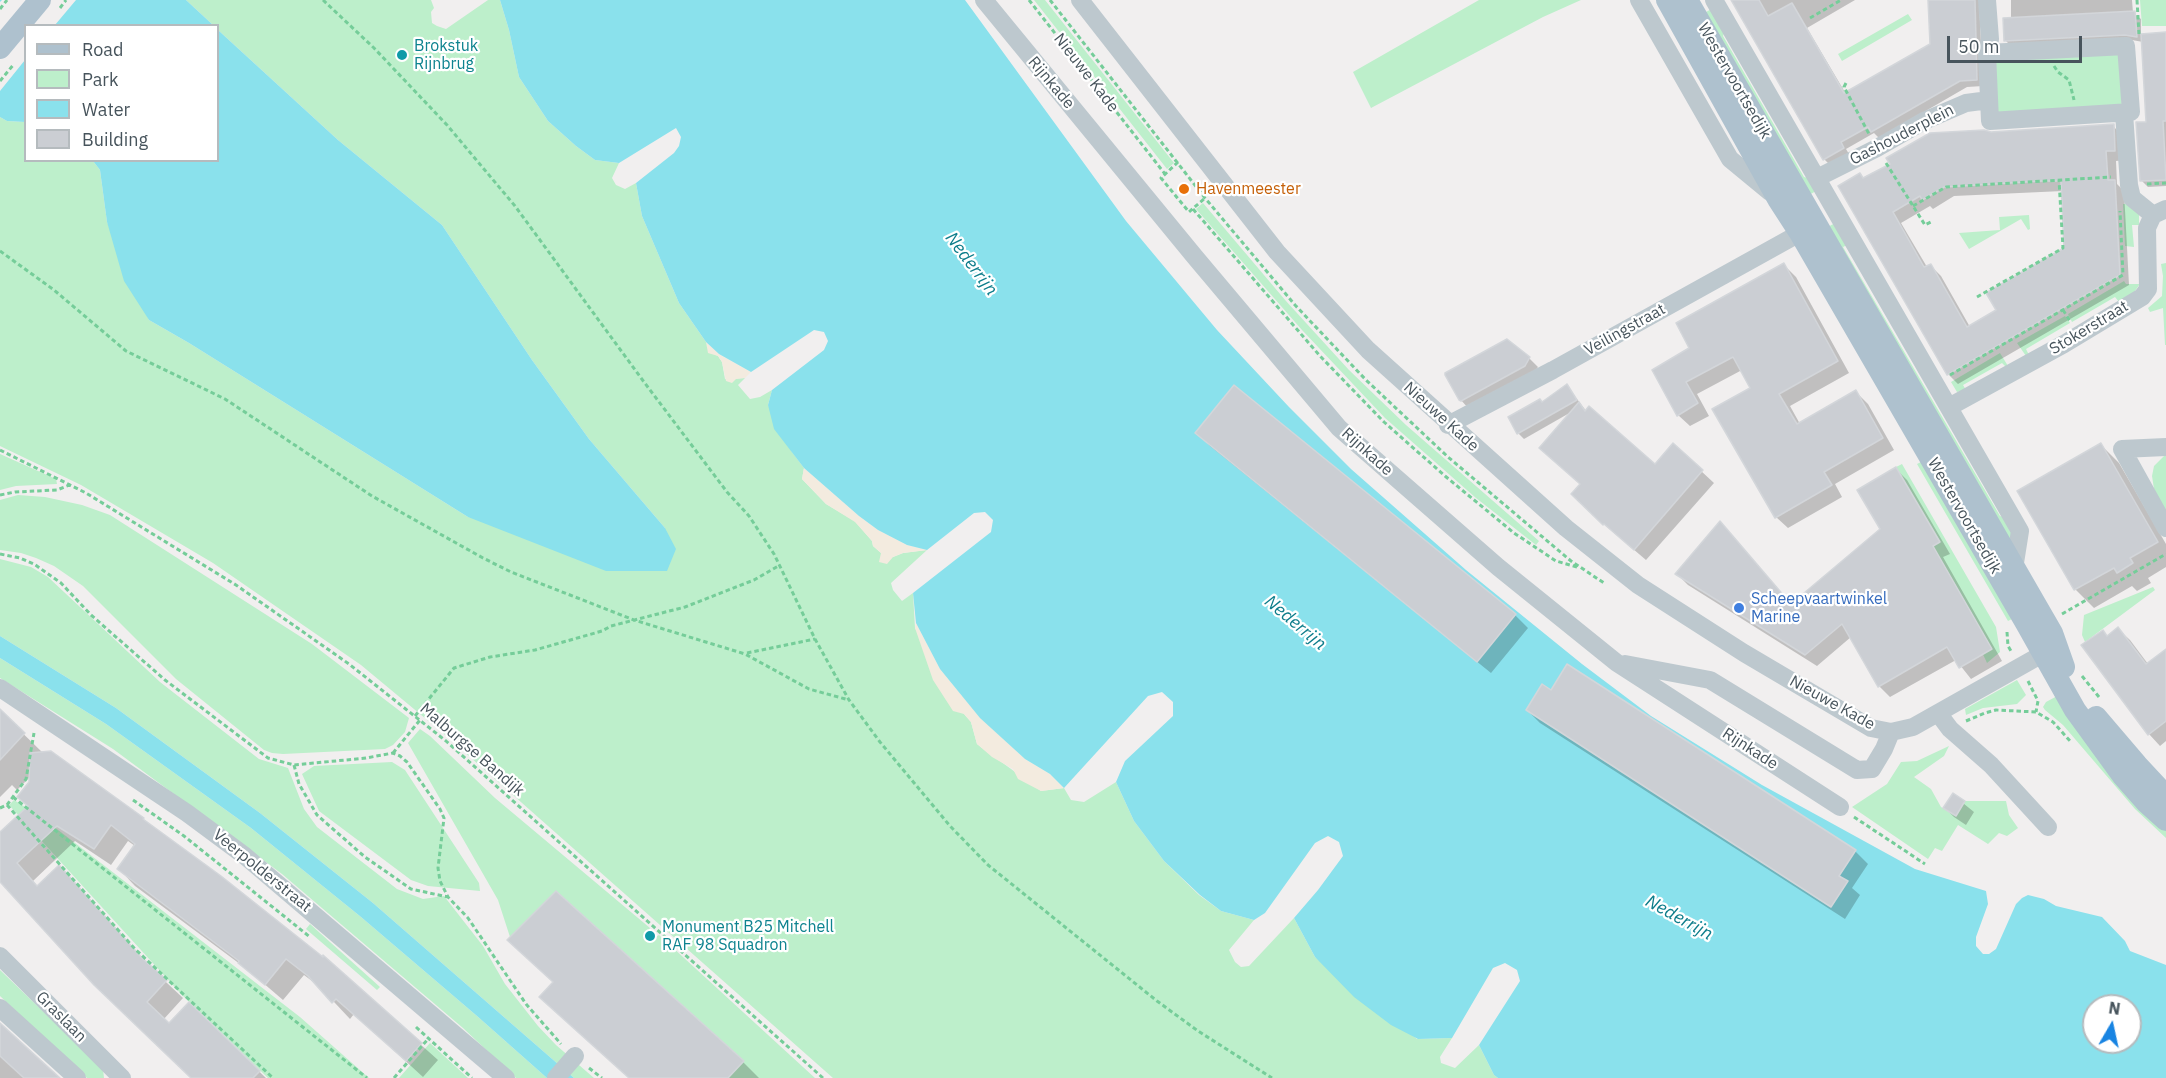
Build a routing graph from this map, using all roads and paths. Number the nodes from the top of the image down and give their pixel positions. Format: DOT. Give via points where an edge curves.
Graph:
graph roads {
  1 [pos="7,0"];
  2 [pos="40,0"];
  3 [pos="323,0"];
  4 [pos="984,0"];
  5 [pos="1029,0"];
  6 [pos="1080,0"];
  7 [pos="1639,0"];
  8 [pos="1714,0"];
  9 [pos="1841,0"];
  10 [pos="1987,0"];
  11 [pos="2137,0"];
  12 [pos="1676,2"];
  13 [pos="0,9"];
  14 [pos="1810,18"];
  15 [pos="2126,46"];
  16 [pos="0,48"];
  17 [pos="2052,50"];
  18 [pos="1987,52"];
  19 [pos="1846,83"];
  20 [pos="1989,100"];
  21 [pos="2124,112"];
  22 [pos="2077,115"];
  23 [pos="1877,148"];
  24 [pos="1178,162"];
  25 [pos="1165,174"];
  26 [pos="2127,175"];
  27 [pos="1817,178"];
  28 [pos="2059,180"];
  29 [pos="1175,195"];
  30 [pos="1205,198"];
  31 [pos="1778,199"];
  32 [pos="1170,200"];
  33 [pos="1913,206"];
  34 [pos="2119,207"];
  35 [pos="1193,209"];
  36 [pos="2159,212"];
  37 [pos="1933,221"];
  38 [pos="1800,233"];
  39 [pos="0,251"];
  40 [pos="1977,297"];
  41 [pos="2063,310"];
  42 [pos="2071,323"];
  43 [pos="1936,383"];
  44 [pos="1949,407"];
  45 [pos="1448,424"];
  46 [pos="2166,447"];
  47 [pos="0,450"];
  48 [pos="72,484"];
  49 [pos="0,495"];
  50 [pos="2166,528"];
  51 [pos="0,554"];
  52 [pos="2166,554"];
  53 [pos="780,565"];
  54 [pos="1582,568"];
  55 [pos="2014,568"];
  56 [pos="2058,617"];
  57 [pos="634,620"];
  58 [pos="815,639"];
  59 [pos="2050,649"];
  60 [pos="745,654"];
  61 [pos="1617,663"];
  62 [pos="2076,668"];
  63 [pos="1,689"];
  64 [pos="849,700"];
  65 [pos="2038,701"];
  66 [pos="2102,701"];
  67 [pos="36,710"];
  68 [pos="2036,712"];
  69 [pos="1938,713"];
  70 [pos="415,716"];
  71 [pos="420,720"];
  72 [pos="1891,732"];
  73 [pos="34,734"];
  74 [pos="43,741"];
  75 [pos="393,753"];
  76 [pos="294,765"];
  77 [pos="2166,796"];
  78 [pos="13,797"];
  79 [pos="132,800"];
  80 [pos="8,805"];
  81 [pos="1840,807"];
  82 [pos="0,808"];
  83 [pos="2166,820"];
  84 [pos="2048,827"];
  85 [pos="1925,864"];
  86 [pos="448,897"];
  87 [pos="318,944"];
  88 [pos="0,956"];
  89 [pos="0,1008"];
  90 [pos="414,1025"];
  91 [pos="428,1039"];
  92 [pos="572,1059"];
  93 [pos="120,1077"];
  94 [pos="77,1078"];
  95 [pos="273,1078"];
  96 [pos="366,1078"];
  97 [pos="394,1078"];
  98 [pos="472,1078"];
  99 [pos="506,1078"];
  100 [pos="556,1078"];
  101 [pos="823,1078"];
  102 [pos="1272,1078"];
  1 -- 13 [label="path"];
  2 -- 16 [label="main road"];
  3 -- 53 [label="path" via="374,48 481,163 727,492 749,516"];
  4 -- 61 [label="street, Rijnkade" via="1339,428 1497,567"];
  5 -- 25 [label="path, Nieuwe Kade"];
  6 -- 45 [label="street, Nieuwe Kade" via="1276,252 1368,350"];
  7 -- 31 [label="street, Westervoortsedijk" via="1730,159"];
  8 -- 27 [label="street, Westervoortsedijk"];
  9 -- 14 [label="path"];
  10 -- 18 [label="street"];
  11 -- 15 [label="path" via="2139,38"];
  12 -- 31 [label="main road, Westervoortsedijk"];
  12 -- 55 [label="main road, Westervoortsedijk"];
  15 -- 17 [label="street"];
  15 -- 21 [label="street" via="2131,112"];
  17 -- 18 [label="street"];
  17 -- 22 [label="path" via="2055,68 2071,87"];
  18 -- 20 [label="street"];
  19 -- 23 [label="path" via="1844,87"];
  20 -- 22 [label="street" via="1990,121"];
  20 -- 23 [label="street, Gashouderplein" via="1965,104 1924,121"];
  21 -- 22 [label="street"];
  21 -- 26 [label="street"];
  23 -- 27 [label="street, Gashouderplein"];
  23 -- 33 [label="path"];
  24 -- 25 [label="path"];
  25 -- 29 [label="path, Nieuwe Kade" via="1161,178"];
  26 -- 28 [label="path"];
  26 -- 36 [label="street" via="2132,198"];
  27 -- 43 [label="street, Westervoortsedijk"];
  28 -- 33 [label="path" via="1946,187"];
  28 -- 40 [label="path" via="2063,248"];
  29 -- 32 [label="path"];
  29 -- 35 [label="path" via="1189,212"];
  30 -- 35 [label="path"];
  31 -- 38 [label="main road, Westervoortsedijk"];
  33 -- 37 [label="path" via="1925,225"];
  34 -- 41 [label="path" via="2123,275"];
  35 -- 54 [label="path" via="1320,356 1384,422 1514,533 1556,561"];
  36 -- 44 [label="street, Stokerstraat" via="2147,228 2148,289 2142,297"];
  38 -- 45 [label="street, Veilingstraat"];
  38 -- 59 [label="main road, Westervoortsedijk"];
  39 -- 57 [label="path" via="54,290 126,351 225,399 388,506 511,572"];
  41 -- 42 [label="path"];
  41 -- 43 [label="path"];
  43 -- 44 [label="street, Westervoortsedijk"];
  44 -- 55 [label="street, Westervoortsedijk" via="2020,531"];
  45 -- 72 [label="street, Nieuwe Kade" via="1566,528 1638,585 1871,728"];
  46 -- 50 [label="street" via="2122,449"];
  47 -- 48 [label="path, Malburgse Bandijk"];
  48 -- 49 [label="path" via="57,490"];
  48 -- 70 [label="path, Malburgse Bandijk" via="236,585"];
  51 -- 76 [label="path" via="20,558 61,583 91,615 176,689 268,758"];
  52 -- 56 [label="path"];
  53 -- 57 [label="path" via="754,580 685,607"];
  53 -- 58 [label="path"];
  55 -- 59 [label="main road, Westervoortsedijk" via="2047,624"];
  57 -- 60 [label="path"];
  57 -- 70 [label="path" via="535,650 454,668"];
  58 -- 60 [label="path"];
  58 -- 64 [label="path"];
  59 -- 69 [label="street, Nieuwe Kade"];
  59 -- 77 [label="main road, Westervoortsedijk" via="2109,734"];
  59 -- 83 [label="main road, Westervoortsedijk" via="2075,710 2101,748"];
  60 -- 64 [label="path" via="809,689"];
  61 -- 72 [label="street, Nieuwe Kade" via="1710,680 1857,770 1872,769"];
  61 -- 81 [label="street, Rijnkade"];
  62 -- 66 [label="path"];
  63 -- 67 [label="street, Veerpolderstraat"];
  64 -- 102 [label="path" via="913,783 988,865 1157,1001"];
  65 -- 68 [label="path"];
  67 -- 73 [label="path"];
  67 -- 99 [label="street, Veerpolderstraat" via="245,856"];
  69 -- 72 [label="street, Nieuwe Kade" via="1913,727"];
  69 -- 84 [label="street"];
  70 -- 71 [label="path, Malburgse Bandijk"];
  71 -- 75 [label="path"];
  71 -- 101 [label="path, Malburgse Bandijk"];
  73 -- 74 [label="path"];
  73 -- 78 [label="path" via="26,779"];
  75 -- 76 [label="path"];
  75 -- 86 [label="path" via="407,762 444,818 438,868"];
  76 -- 86 [label="path" via="299,784 317,815 365,857 411,889"];
  78 -- 80 [label="path"];
  78 -- 96 [label="path"];
  79 -- 87 [label="path, Veerpolderstraat" via="184,836"];
  80 -- 82 [label="path"];
  80 -- 95 [label="path" via="135,948"];
  81 -- 85 [label="path"];
  86 -- 92 [label="path" via="468,918 526,1004"];
  88 -- 93 [label="street, Graslaan"];
  89 -- 94 [label="street, Graslaan"];
  90 -- 91 [label="path"];
  91 -- 97 [label="path"];
  91 -- 98 [label="path"];
  92 -- 100 [label="street"];
}
